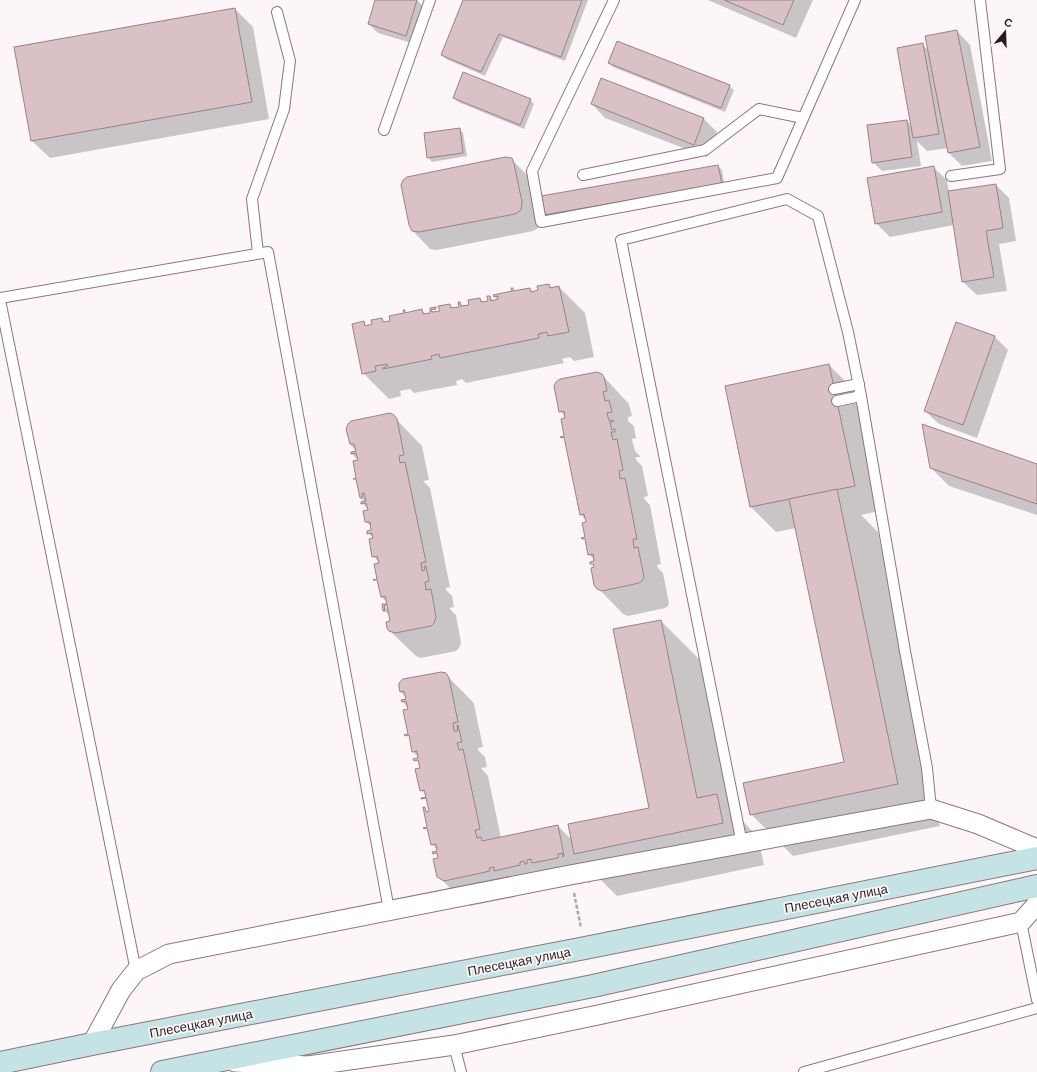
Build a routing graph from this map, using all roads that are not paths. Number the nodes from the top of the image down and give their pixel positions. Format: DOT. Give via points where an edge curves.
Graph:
graph roads {
  1 [pos="430,0"];
  2 [pos="614,0"];
  3 [pos="855,0"];
  4 [pos="980,0"];
  5 [pos="277,12"];
  6 [pos="803,118"];
  7 [pos="384,130"];
  8 [pos="583,175"];
  9 [pos="951,176"];
  10 [pos="258,253"];
  11 [pos="0,299"];
  12 [pos="859,384"];
  13 [pos="834,389"];
  14 [pos="861,396"];
  15 [pos="837,401"];
  16 [pos="931,810"];
  17 [pos="742,844"];
  18 [pos="1037,849"];
  19 [pos="1037,858"];
  20 [pos="1037,886"];
  21 [pos="1037,904"];
  22 [pos="389,910"];
  23 [pos="1021,922"];
  24 [pos="136,971"];
  25 [pos="1037,1000"];
  26 [pos="1037,1008"];
  27 [pos="92,1044"];
  28 [pos="454,1045"];
  29 [pos="216,1061"];
  30 [pos="0,1063"];
  31 [pos="162,1072"];
  32 [pos="461,1072"];
  33 [pos="804,1072"];
  1 -- 7 [label="lane"];
  2 -- 6 [label="lane" via="532,171 540,222 777,178"];
  3 -- 6 [label="lane"];
  4 -- 9 [label="lane" via="1000,170"];
  5 -- 10 [label="lane" via="290,61 284,109 252,199"];
  6 -- 8 [label="lane" via="759,109 705,150"];
  10 -- 11 [label="lane"];
  10 -- 22 [label="lane" via="268,252"];
  11 -- 24 [label="lane"];
  12 -- 13 [label="lane"];
  12 -- 14 [label="lane"];
  12 -- 17 [label="lane" via="818,216 787,199 621,240"];
  14 -- 15 [label="lane"];
  14 -- 16 [label="lane" via="926,768"];
  16 -- 17 [label="street"];
  16 -- 18 [label="street" via="978,824"];
  17 -- 22 [label="street"];
  19 -- 27 [label="main road, Плесецкая улица"];
  20 -- 29 [label="main road" via="592,986"];
  21 -- 23 [label="street"];
  22 -- 24 [label="street" via="169,954"];
  23 -- 25 [label="lane"];
  23 -- 28 [label="street"];
  24 -- 27 [label="street" via="121,990"];
  26 -- 33 [label="lane"];
  27 -- 30 [label="main road, Плесецкая улица"];
  28 -- 29 [label="street" via="308,1066"];
  28 -- 32 [label="lane"];
  29 -- 31 [label="main road"];
}
